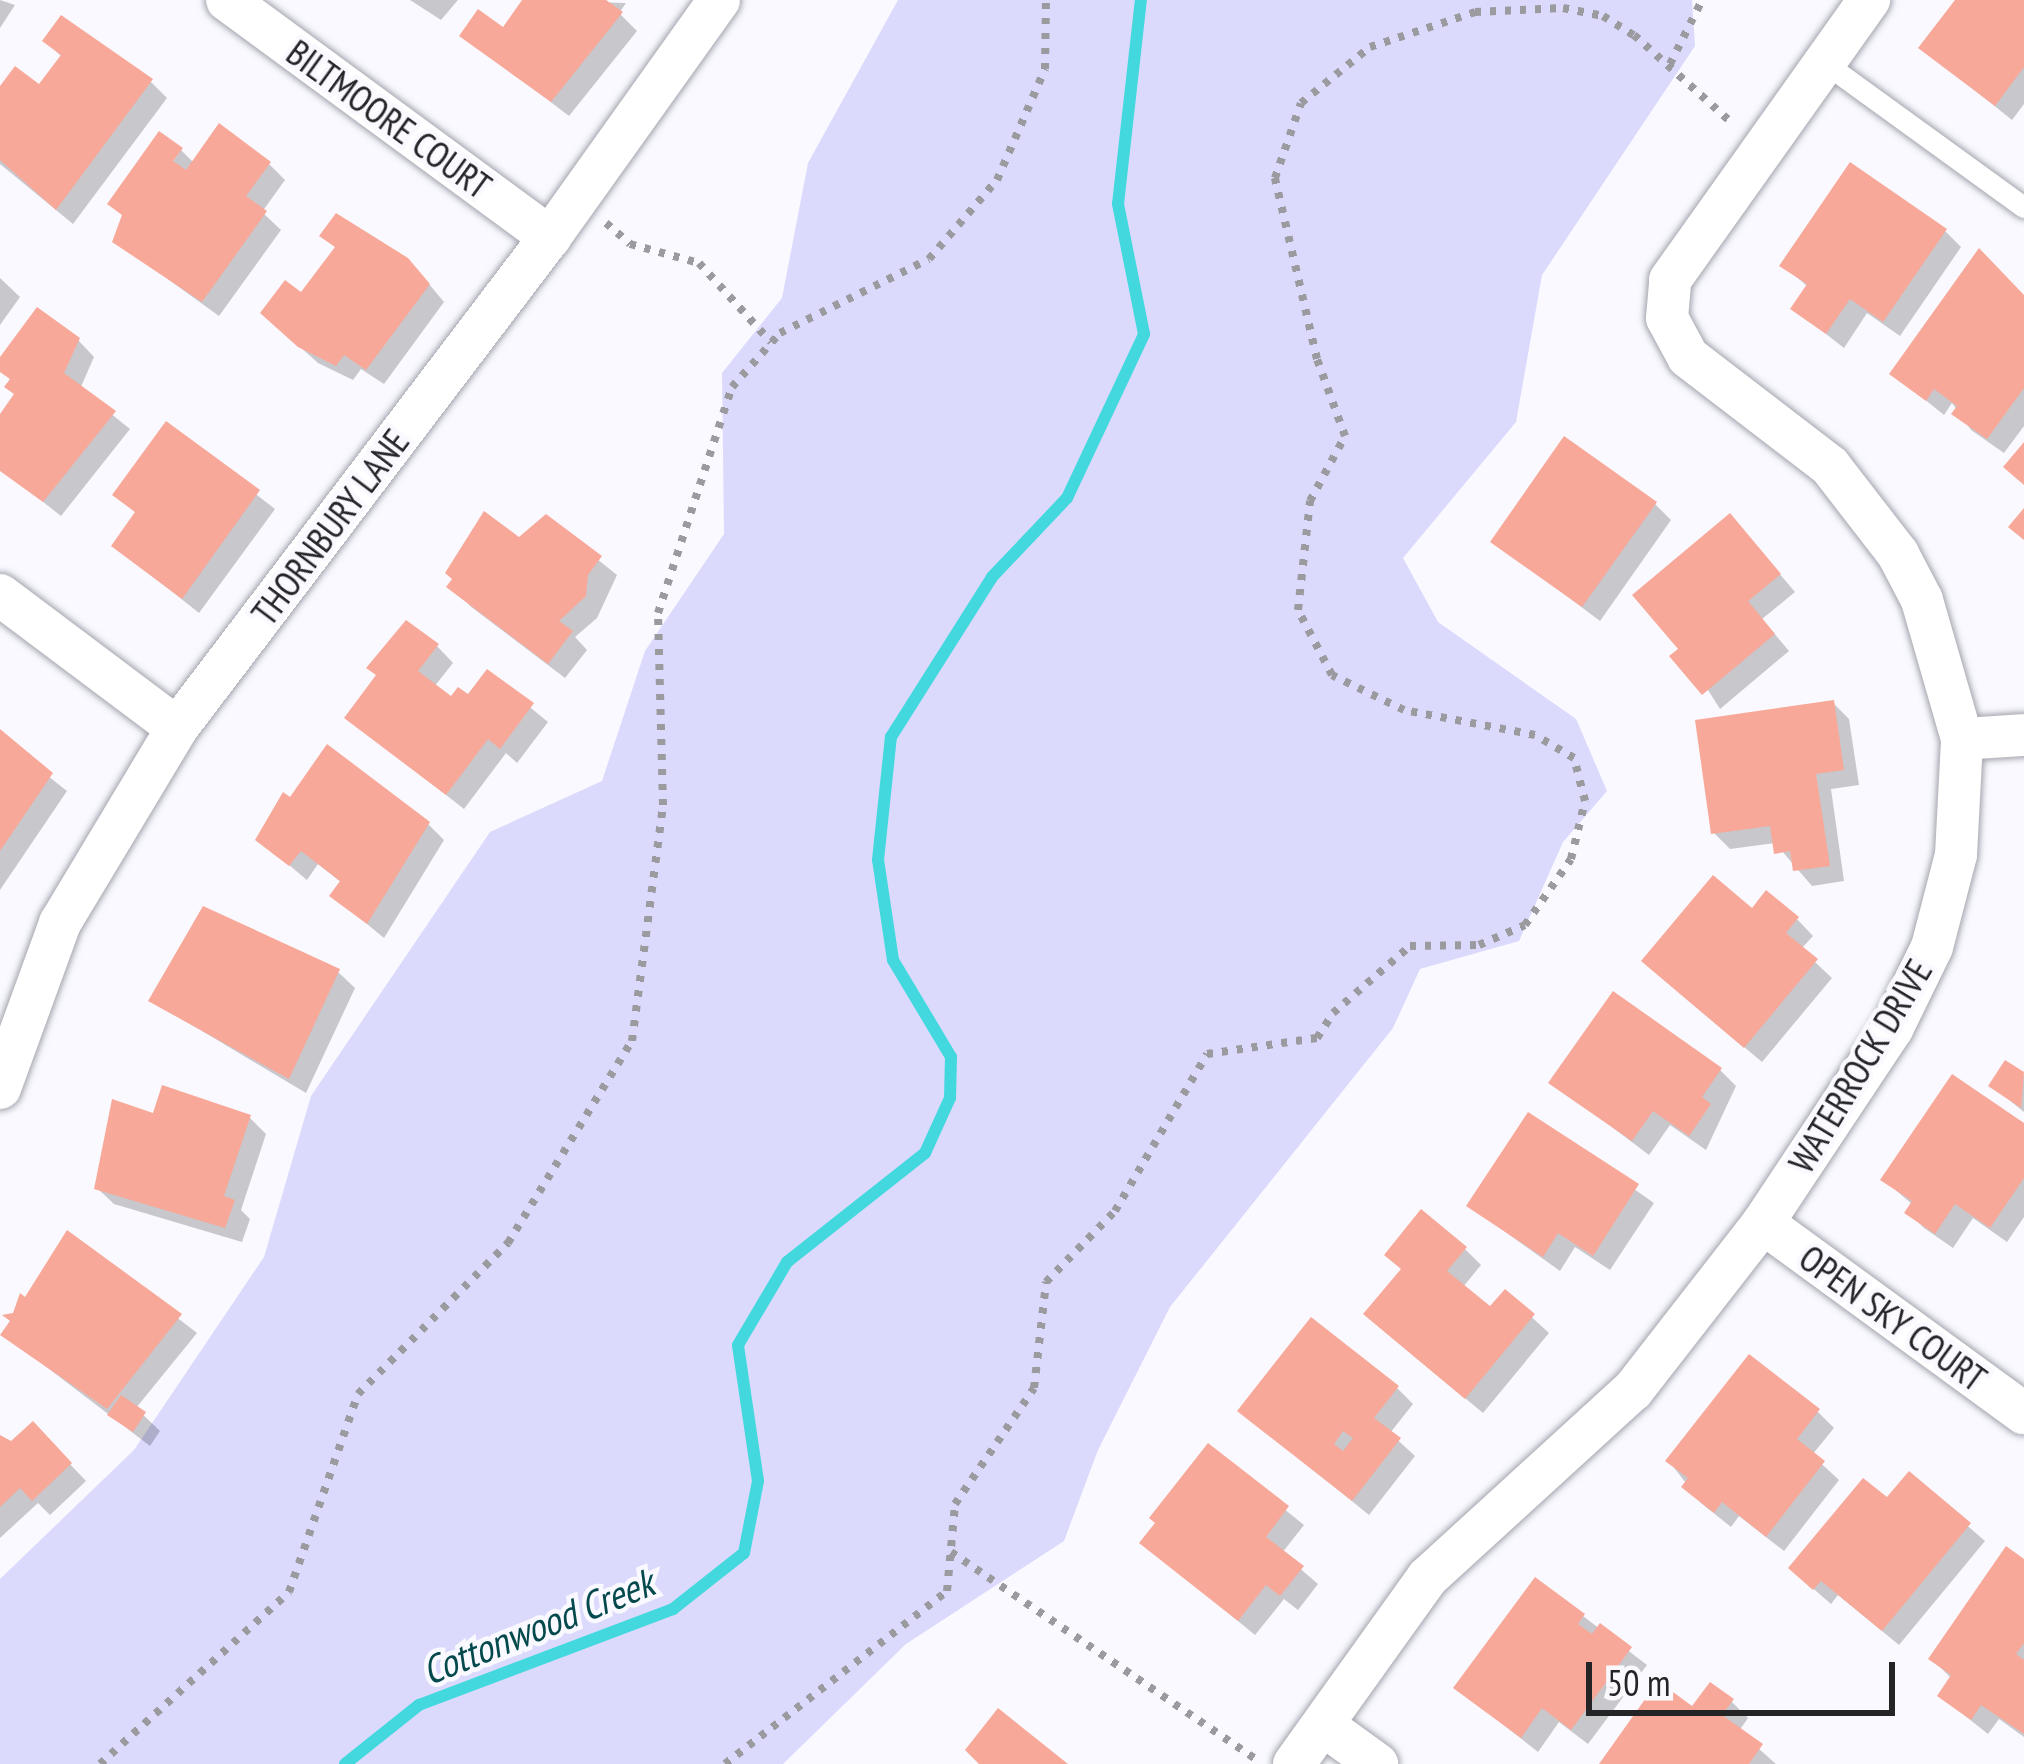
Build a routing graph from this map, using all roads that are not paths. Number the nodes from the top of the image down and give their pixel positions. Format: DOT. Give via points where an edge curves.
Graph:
graph roads {
  1 [pos="227,0"];
  2 [pos="719,0"];
  3 [pos="1869,0"];
  4 [pos="1822,62"];
  5 [pos="2024,207"];
  6 [pos="550,237"];
  7 [pos="0,595"];
  8 [pos="177,728"];
  9 [pos="2024,735"];
  10 [pos="1962,740"];
  11 [pos="0,1088"];
  12 [pos="1762,1223"];
  13 [pos="2024,1413"];
  14 [pos="1323,1725"];
  15 [pos="1294,1764"];
  16 [pos="1378,1764"];
  1 -- 6 [label="street, BILTMOORE COURT"];
  2 -- 6 [label="street, THORNBURY LANE"];
  3 -- 4 [label="street, WATERROCK DRIVE"];
  4 -- 5 [label="lane"];
  4 -- 10 [label="street, WATERROCK DRIVE" via="1670,280 1667,318 1688,357 1830,466 1898,554 1944,662"];
  6 -- 8 [label="street, THORNBURY LANE"];
  7 -- 8 [label="street"];
  8 -- 11 [label="street, THORNBURY LANE" via="60,923"];
  9 -- 10 [label="street"];
  10 -- 12 [label="street, WATERROCK DRIVE" via="1956,855 1932,947 1892,1029"];
  12 -- 13 [label="street, OPEN SKY COURT"];
  12 -- 14 [label="street, WATERROCK DRIVE" via="1633,1390 1428,1577"];
  14 -- 15 [label="street, WATERROCK DRIVE"];
  14 -- 16 [label="street"];
}
